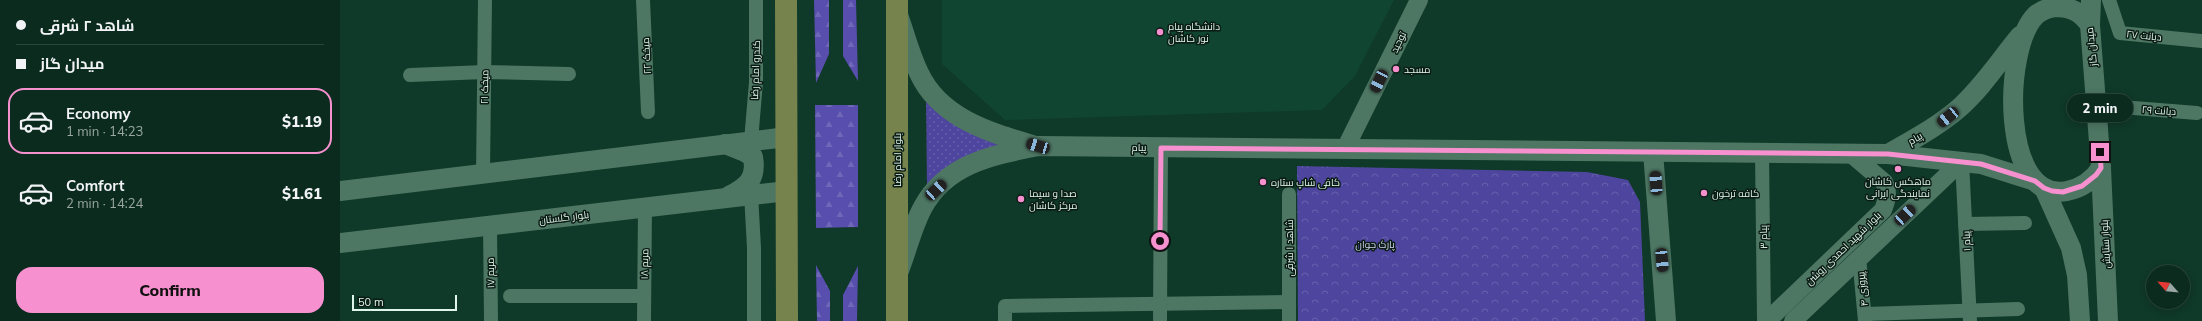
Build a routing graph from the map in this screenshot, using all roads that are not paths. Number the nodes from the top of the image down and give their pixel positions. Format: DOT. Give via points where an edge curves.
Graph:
graph roads {
  1 [pos="485,0"];
  2 [pos="643,0"];
  3 [pos="756,0"];
  4 [pos="786,0"];
  5 [pos="1419,0"];
  6 [pos="2091,0"];
  7 [pos="2109,0"];
  8 [pos="897,3"];
  9 [pos="2035,14"];
  10 [pos="2090,25"];
  11 [pos="2202,41"];
  12 [pos="484,72"];
  13 [pos="569,74"];
  14 [pos="410,75"];
  15 [pos="2096,105"];
  16 [pos="648,112"];
  17 [pos="2198,113"];
  18 [pos="787,137"];
  19 [pos="751,141"];
  20 [pos="724,144"];
  21 [pos="1038,146"];
  22 [pos="1161,148"];
  23 [pos="1345,149"];
  24 [pos="1653,152"];
  25 [pos="1762,153"];
  26 [pos="1850,153"];
  27 [pos="1888,154"];
  28 [pos="1962,161"];
  29 [pos="2101,168"];
  30 [pos="483,174"];
  31 [pos="2039,184"];
  32 [pos="787,191"];
  33 [pos="340,192"];
  34 [pos="751,194"];
  35 [pos="1289,194"];
  36 [pos="729,196"];
  37 [pos="645,207"];
  38 [pos="2026,222"];
  39 [pos="1965,224"];
  40 [pos="490,226"];
  41 [pos="340,243"];
  42 [pos="1859,257"];
  43 [pos="897,287"];
  44 [pos="510,296"];
  45 [pos="644,296"];
  46 [pos="1806,296"];
  47 [pos="1289,302"];
  48 [pos="1160,304"];
  49 [pos="2018,309"];
  50 [pos="1969,316"];
  51 [pos="1865,318"];
  52 [pos="491,321"];
  53 [pos="644,321"];
  54 [pos="754,321"];
  55 [pos="787,321"];
  56 [pos="897,321"];
  57 [pos="903,321"];
  58 [pos="1005,321"];
  59 [pos="1160,321"];
  60 [pos="1289,321"];
  61 [pos="1666,321"];
  62 [pos="1766,321"];
  63 [pos="1793,321"];
  64 [pos="2080,321"];
  65 [pos="2108,321"];
  1 -- 12 [label="street, میخک ۲۱"];
  2 -- 16 [label="street, میخک ۲۲"];
  3 -- 19 [label="street, کندرو امام رضا" via="756,82"];
  4 -- 18 [label="main road"];
  5 -- 23 [label="street, توحید"];
  6 -- 10 [label="main road"];
  7 -- 11 [label="street, دیانت ۲۷" via="2120,32"];
  8 -- 21 [label="main road" via="918,73 938,99 951,111 983,129"];
  8 -- 43 [label="main road, بلوار امام رضا"];
  9 -- 10 [label="main road, میدان گاز" via="2064,7 2079,13"];
  9 -- 27 [label="main road, پیام" via="1972,95 1958,109 1938,125"];
  9 -- 31 [label="main road" via="2016,64 2012,115 2020,154"];
  10 -- 15 [label="main road, میدان گاز"];
  12 -- 13 [label="street"];
  12 -- 14 [label="street"];
  12 -- 30 [label="street, میخک ۲۱"];
  15 -- 17 [label="street, دیانت ۲۹"];
  15 -- 29 [label="main road, میدان گاز"];
  18 -- 19 [label="main road"];
  18 -- 32 [label="main road"];
  19 -- 20 [label="main road"];
  20 -- 30 [label="main road"];
  20 -- 36 [label="main road" via="753,157 755,169 752,178"];
  21 -- 22 [label="main road, پیام"];
  21 -- 43 [label="main road" via="986,157 964,166 936,190 923,206"];
  22 -- 23 [label="main road, پیام"];
  22 -- 48 [label="street"];
  23 -- 24 [label="main road, پیام"];
  24 -- 25 [label="main road, پیام"];
  24 -- 61 [label="main road"];
  25 -- 26 [label="main road, پیام"];
  25 -- 62 [label="street, پیام ۳"];
  26 -- 27 [label="main road, پیام"];
  26 -- 46 [label="street, بلوار شهید احمدی روشن" via="1884,182 1887,188 1886,203 1883,210"];
  27 -- 28 [label="main road"];
  28 -- 31 [label="main road" via="1981,164"];
  28 -- 39 [label="street, پیام ۱"];
  28 -- 42 [label="street, بلوار شهید احمدی روشن"];
  29 -- 31 [label="main road" via="2090,181 2073,190 2063,192"];
  29 -- 65 [label="main road, بلوار ستایش"];
  30 -- 33 [label="main road"];
  31 -- 64 [label="main road" via="2071,248 2077,275"];
  32 -- 34 [label="main road, بلوار گلستان"];
  32 -- 55 [label="main road"];
  34 -- 36 [label="main road, بلوار گلستان"];
  34 -- 54 [label="street"];
  35 -- 47 [label="street, شاهد ۱ شرقی"];
  36 -- 37 [label="main road, بلوار گلستان"];
  37 -- 40 [label="main road, بلوار گلستان"];
  37 -- 45 [label="street, مریم ۱۸"];
  38 -- 39 [label="street"];
  39 -- 50 [label="street, پیام ۱"];
  40 -- 41 [label="main road, بلوار گلستان"];
  40 -- 52 [label="street, مریم ۱۷"];
  42 -- 46 [label="street, بلوار شهید احمدی روشن"];
  42 -- 51 [label="street, پیروزی ۴"];
  43 -- 56 [label="main road, بلوار امام رضا"];
  43 -- 57 [label="main road"];
  44 -- 45 [label="street"];
  45 -- 53 [label="street, مریم ۱۸"];
  46 -- 62 [label="street, بلوار شهید احمدی روشن"];
  46 -- 63 [label="street, بلوار شهید احمدی روشن"];
  47 -- 48 [label="street"];
  47 -- 60 [label="street, شاهد ۱ شرقی"];
  48 -- 58 [label="street" via="1005,306"];
  48 -- 59 [label="street"];
  49 -- 50 [label="street"];
  50 -- 51 [label="street"];
}
